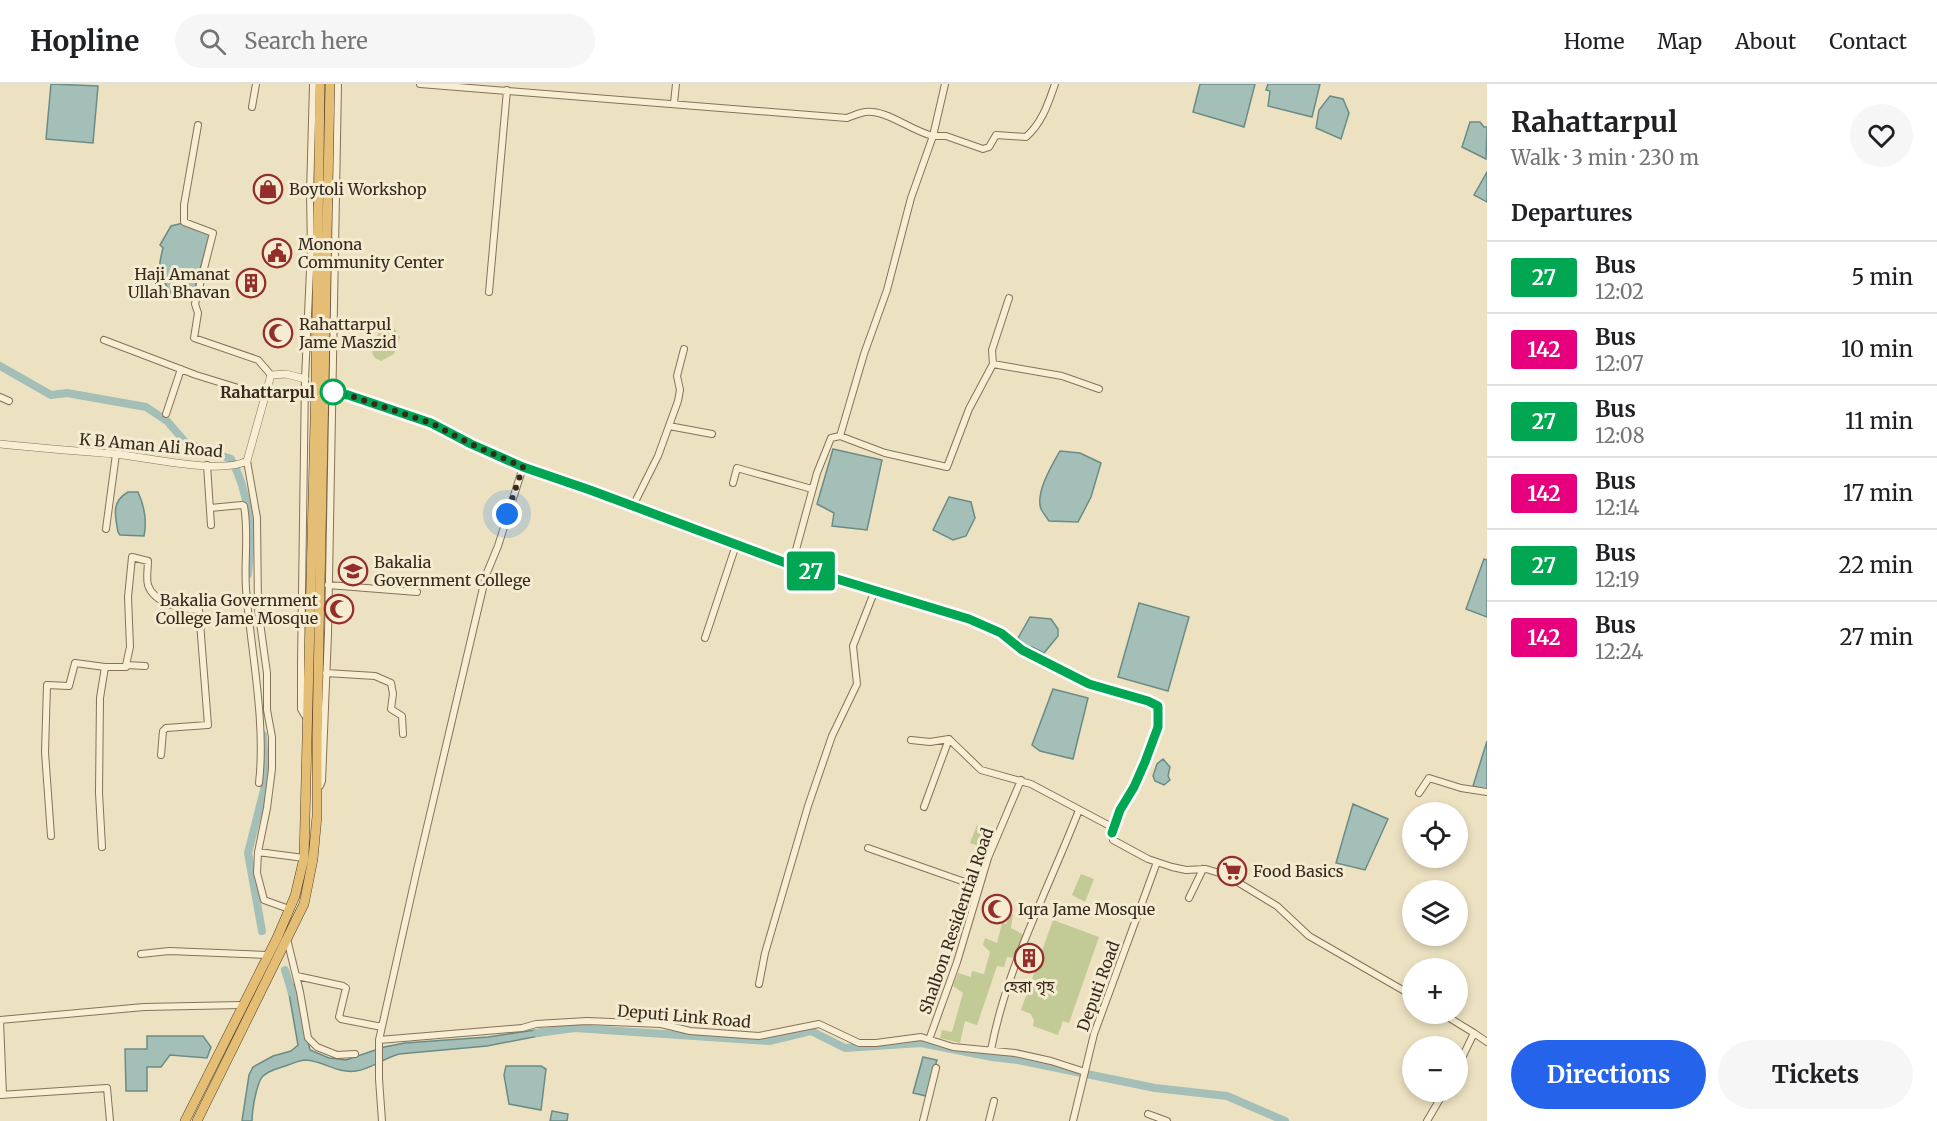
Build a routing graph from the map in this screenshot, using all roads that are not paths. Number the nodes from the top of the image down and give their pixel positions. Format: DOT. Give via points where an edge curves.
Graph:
graph roads {
  1 [pos="256,84"];
  2 [pos="313,84"];
  3 [pos="320,84"];
  4 [pos="330,84"];
  5 [pos="338,84"];
  6 [pos="420,84"];
  7 [pos="676,84"];
  8 [pos="945,84"];
  9 [pos="1055,84"];
  10 [pos="507,90"];
  11 [pos="674,103"];
  12 [pos="252,107"];
  13 [pos="198,125"];
  14 [pos="933,136"];
  15 [pos="489,292"];
  16 [pos="1009,298"];
  17 [pos="104,340"];
  18 [pos="684,349"];
  19 [pos="993,364"];
  20 [pos="181,369"];
  21 [pos="271,375"];
  22 [pos="308,381"];
  23 [pos="1099,389"];
  24 [pos="331,391"];
  25 [pos="264,396"];
  26 [pos="0,397"];
  27 [pos="9,400"];
  28 [pos="166,414"];
  29 [pos="669,426"];
  30 [pos="711,434"];
  31 [pos="840,436"];
  32 [pos="0,444"];
  33 [pos="116,454"];
  34 [pos="244,463"];
  35 [pos="207,465"];
  36 [pos="523,467"];
  37 [pos="733,483"];
  38 [pos="812,489"];
  39 [pos="633,506"];
  40 [pos="210,508"];
  41 [pos="211,525"];
  42 [pos="106,529"];
  43 [pos="736,545"];
  44 [pos="794,566"];
  45 [pos="328,585"];
  46 [pos="875,590"];
  47 [pos="417,592"];
  48 [pos="705,638"];
  49 [pos="126,665"];
  50 [pos="145,666"];
  51 [pos="105,667"];
  52 [pos="326,673"];
  53 [pos="307,719"];
  54 [pos="403,734"];
  55 [pos="949,739"];
  56 [pos="911,740"];
  57 [pos="161,755"];
  58 [pos="1021,780"];
  59 [pos="259,783"];
  60 [pos="317,790"];
  61 [pos="1487,792"];
  62 [pos="1419,793"];
  63 [pos="306,794"];
  64 [pos="924,807"];
  65 [pos="1079,810"];
  66 [pos="1112,833"];
  67 [pos="51,837"];
  68 [pos="102,847"];
  69 [pos="868,848"];
  70 [pos="258,852"];
  71 [pos="304,858"];
  72 [pos="1157,862"];
  73 [pos="1203,869"];
  74 [pos="980,887"];
  75 [pos="1189,898"];
  76 [pos="289,909"];
  77 [pos="287,939"];
  78 [pos="141,954"];
  79 [pos="268,955"];
  80 [pos="297,976"];
  81 [pos="759,984"];
  82 [pos="1402,990"];
  83 [pos="243,1005"];
  84 [pos="0,1021"];
  85 [pos="1459,1024"];
  86 [pos="382,1027"];
  87 [pos="1474,1033"];
  88 [pos="930,1037"];
  89 [pos="1487,1042"];
  90 [pos="380,1044"];
  91 [pos="1468,1045"];
  92 [pos="991,1050"];
  93 [pos="355,1054"];
  94 [pos="936,1068"];
  95 [pos="1085,1072"];
  96 [pos="2,1095"];
  97 [pos="994,1101"];
  98 [pos="1438,1102"];
  99 [pos="1148,1114"];
  100 [pos="110,1121"];
  101 [pos="185,1121"];
  102 [pos="197,1121"];
  103 [pos="382,1121"];
  104 [pos="923,1121"];
  105 [pos="989,1121"];
  106 [pos="1073,1121"];
  107 [pos="1167,1121"];
  108 [pos="1427,1121"];
  1 -- 12 [label="street"];
  2 -- 22 [label="street"];
  3 -- 53 [label="highway"];
  4 -- 60 [label="highway"];
  5 -- 24 [label="street"];
  6 -- 10 [label="street"];
  7 -- 11 [label="street"];
  8 -- 14 [label="street"];
  9 -- 14 [label="street" via="1036,128 1026,137 996,135 989,147 983,148 946,136"];
  10 -- 11 [label="street"];
  10 -- 15 [label="street"];
  11 -- 14 [label="street" via="847,118 865,112 880,113"];
  13 -- 21 [label="street" via="184,222 213,233 195,304 198,313 194,338 258,360"];
  14 -- 31 [label="street" via="910,198 887,290"];
  16 -- 19 [label="street" via="992,350"];
  17 -- 20 [label="street"];
  18 -- 29 [label="street" via="677,376 680,390"];
  19 -- 23 [label="street" via="1062,376"];
  19 -- 31 [label="street" via="969,409 947,467 885,453"];
  20 -- 25 [label="street"];
  20 -- 28 [label="street"];
  21 -- 22 [label="street" via="286,374"];
  21 -- 25 [label="street"];
  22 -- 53 [label="street" via="301,709"];
  24 -- 36 [label="street" via="431,423"];
  24 -- 45 [label="street"];
  25 -- 34 [label="street"];
  26 -- 27 [label="street"];
  29 -- 30 [label="street"];
  29 -- 39 [label="street"];
  31 -- 38 [label="street" via="831,438"];
  32 -- 33 [label="street, K B Aman Ali Road"];
  33 -- 35 [label="street, K B Aman Ali Road"];
  33 -- 42 [label="street"];
  34 -- 35 [label="street, K B Aman Ali Road"];
  34 -- 70 [label="street" via="257,518 258,608 272,737 272,769"];
  35 -- 40 [label="street"];
  36 -- 39 [label="street"];
  36 -- 86 [label="street" via="486,575"];
  37 -- 38 [label="street" via="736,468"];
  38 -- 44 [label="street"];
  39 -- 43 [label="street"];
  40 -- 41 [label="street"];
  40 -- 59 [label="street" via="242,505 247,519 244,546 256,678"];
  43 -- 44 [label="street"];
  43 -- 48 [label="street"];
  44 -- 46 [label="street"];
  45 -- 47 [label="street"];
  45 -- 52 [label="street"];
  46 -- 66 [label="street" via="969,619 1089,684 1158,706 1158,727"];
  46 -- 81 [label="street" via="853,646 856,684 832,736 808,806"];
  49 -- 50 [label="street"];
  49 -- 51 [label="street"];
  49 -- 57 [label="street" via="132,558 148,561 147,583 153,594 180,608 199,610 208,725 166,728"];
  51 -- 67 [label="street" via="75,663 69,686 47,685 45,752"];
  51 -- 68 [label="street" via="100,698"];
  52 -- 54 [label="street" via="375,676 391,683 391,709 402,716"];
  52 -- 60 [label="street" via="322,781"];
  53 -- 63 [label="highway"];
  55 -- 56 [label="street"];
  55 -- 58 [label="street" via="981,770"];
  55 -- 64 [label="street"];
  58 -- 65 [label="street"];
  58 -- 74 [label="street, Shalbon Residential Road"];
  60 -- 63 [label="highway"];
  60 -- 77 [label="highway" via="311,870 304,904"];
  61 -- 62 [label="street" via="1429,778"];
  63 -- 71 [label="highway"];
  65 -- 66 [label="street" via="1110,826"];
  65 -- 92 [label="street" via="1027,935 1000,1010"];
  66 -- 72 [label="street" via="1113,840"];
  69 -- 74 [label="street"];
  70 -- 71 [label="street"];
  70 -- 76 [label="street" via="257,873 264,900"];
  71 -- 76 [label="highway"];
  72 -- 73 [label="street" via="1186,870"];
  72 -- 95 [label="street, Deputi Road" via="1094,1034"];
  73 -- 75 [label="street"];
  73 -- 82 [label="street" via="1226,875 1262,896 1287,913 1309,936"];
  74 -- 88 [label="street, Shalbon Residential Road"];
  76 -- 79 [label="highway"];
  77 -- 80 [label="street"];
  77 -- 102 [label="highway"];
  78 -- 79 [label="street" via="169,951"];
  79 -- 83 [label="highway"];
  80 -- 86 [label="street" via="343,986 346,988 339,1017"];
  80 -- 93 [label="street" via="311,1043 337,1055"];
  83 -- 84 [label="street" via="144,1007"];
  83 -- 101 [label="highway"];
  84 -- 96 [label="street"];
  85 -- 87 [label="street"];
  86 -- 90 [label="street"];
  87 -- 89 [label="street"];
  87 -- 91 [label="street"];
  90 -- 92 [label="street, Deputi Link Road" via="569,1022 661,1024 690,1031 759,1036 819,1024 859,1043 921,1037 953,1047"];
  90 -- 103 [label="street"];
  92 -- 95 [label="street, Deputi Link Road"];
  94 -- 104 [label="street"];
  95 -- 106 [label="street, Deputi Road"];
  96 -- 100 [label="street" via="107,1088"];
  97 -- 105 [label="street"];
  98 -- 108 [label="street"];
  99 -- 107 [label="street"];
}
